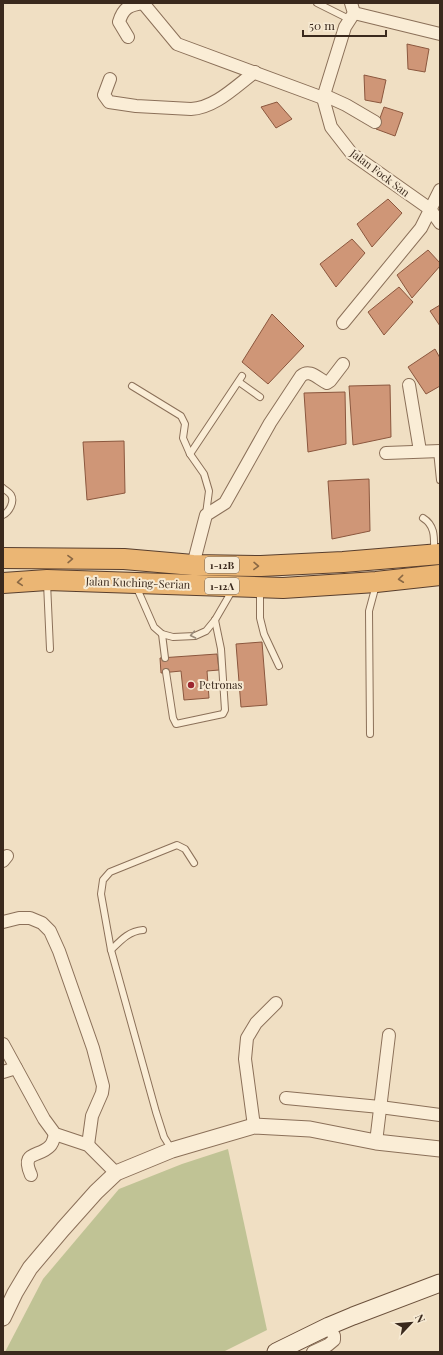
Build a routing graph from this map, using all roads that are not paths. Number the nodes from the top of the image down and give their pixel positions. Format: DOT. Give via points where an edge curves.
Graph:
graph roads {
  1 [pos="317,3"];
  2 [pos="351,12"];
  3 [pos="440,34"];
  4 [pos="128,37"];
  5 [pos="255,72"];
  6 [pos="110,79"];
  7 [pos="323,96"];
  8 [pos="374,122"];
  9 [pos="440,190"];
  10 [pos="430,209"];
  11 [pos="440,224"];
  12 [pos="343,324"];
  13 [pos="343,364"];
  14 [pos="409,385"];
  15 [pos="132,386"];
  16 [pos="260,397"];
  17 [pos="420,451"];
  18 [pos="438,451"];
  19 [pos="386,453"];
  20 [pos="190,454"];
  21 [pos="439,468"];
  22 [pos="440,480"];
  23 [pos="3,488"];
  24 [pos="3,515"];
  25 [pos="206,515"];
  26 [pos="423,518"];
  27 [pos="437,554"];
  28 [pos="3,558"];
  29 [pos="193,565"];
  30 [pos="440,575"];
  31 [pos="47,580"];
  32 [pos="376,582"];
  33 [pos="3,583"];
  34 [pos="135,583"];
  35 [pos="235,586"];
  36 [pos="260,587"];
  37 [pos="215,620"];
  38 [pos="162,634"];
  39 [pos="50,649"];
  40 [pos="164,658"];
  41 [pos="279,666"];
  42 [pos="166,672"];
  43 [pos="370,734"];
  44 [pos="194,863"];
  45 [pos="3,922"];
  46 [pos="143,930"];
  47 [pos="111,950"];
  48 [pos="276,1003"];
  49 [pos="389,1035"];
  50 [pos="3,1044"];
  51 [pos="16,1068"];
  52 [pos="3,1072"];
  53 [pos="286,1098"];
  54 [pos="380,1107"];
  55 [pos="440,1115"];
  56 [pos="254,1126"];
  57 [pos="55,1134"];
  58 [pos="376,1142"];
  59 [pos="88,1145"];
  60 [pos="440,1149"];
  61 [pos="172,1150"];
  62 [pos="116,1173"];
  63 [pos="30,1175"];
  64 [pos="440,1283"];
  65 [pos="3,1318"];
  66 [pos="329,1326"];
  67 [pos="276,1352"];
  68 [pos="313,1352"];
  1 -- 2 [label="lane"];
  2 -- 3 [label="street"];
  2 -- 7 [label="street"];
  4 -- 5 [label="street" via="118,22 121,13 133,4 143,3 177,44"];
  5 -- 6 [label="street" via="217,100 200,109 109,102 104,95"];
  5 -- 7 [label="street"];
  7 -- 8 [label="street" via="346,105"];
  7 -- 10 [label="street, Jalan Fock San" via="331,127 352,154"];
  9 -- 10 [label="street"];
  10 -- 11 [label="street, Jalan Fock San"];
  10 -- 12 [label="street" via="421,228"];
  13 -- 25 [label="street" via="327,383 309,373 301,376 270,423 225,503"];
  14 -- 17 [label="street"];
  15 -- 20 [label="lane" via="180,416 185,424 183,438"];
  16 -- 20 [label="lane" via="240,379"];
  17 -- 18 [label="street"];
  17 -- 19 [label="street"];
  18 -- 21 [label="lane"];
  20 -- 25 [label="lane" via="204,474 209,491"];
  21 -- 22 [label="lane"];
  23 -- 24 [label="lane" via="12,499 11,506"];
  25 -- 29 [label="street"];
  26 -- 27 [label="lane" via="430,522"];
  29 -- 27 [label="highway, Jalan Kuching-Serian / 1-12B, one-way" via="261,566"];
  28 -- 29 [label="highway, Jalan Kuching-Serian / 1-12B, one-way" via="124,559"];
  30 -- 32 [label="highway, Jalan Kuching-Serian / 1-12A, one-way"];
  31 -- 33 [label="highway, Jalan Kuching-Serian / 1-12A, one-way"];
  31 -- 34 [label="highway, Jalan Kuching-Serian / 1-12A"];
  31 -- 39 [label="lane"];
  32 -- 36 [label="highway, Jalan Kuching-Serian / 1-12A"];
  32 -- 43 [label="lane" via="369,611"];
  34 -- 35 [label="highway, Jalan Kuching-Serian / 1-12A"];
  34 -- 38 [label="lane" via="154,627"];
  35 -- 36 [label="highway, Jalan Kuching-Serian / 1-12A"];
  35 -- 37 [label="lane"];
  36 -- 41 [label="lane" via="260,618 264,634"];
  37 -- 38 [label="lane, one-way" via="206,632 195,636 173,637"];
  37 -- 42 [label="lane" via="222,656 225,710 223,714 176,724 172,718"];
  38 -- 40 [label="lane"];
  44 -- 47 [label="lane" via="185,849 177,845 110,872 103,880 101,894"];
  45 -- 59 [label="street" via="19,918 42,922 50,931 59,952 93,1048 103,1086 92,1116"];
  46 -- 47 [label="lane" via="132,932"];
  47 -- 61 [label="lane" via="156,1112 164,1137"];
  48 -- 56 [label="street" via="256,1023 247,1038 245,1059"];
  49 -- 54 [label="street"];
  50 -- 51 [label="street"];
  51 -- 52 [label="street"];
  51 -- 57 [label="street"];
  53 -- 54 [label="street"];
  54 -- 55 [label="street"];
  54 -- 58 [label="street"];
  56 -- 58 [label="street" via="310,1129"];
  56 -- 61 [label="street"];
  57 -- 59 [label="street"];
  57 -- 63 [label="street" via="51,1145 28,1160"];
  58 -- 60 [label="street"];
  59 -- 62 [label="street"];
  61 -- 62 [label="street"];
  62 -- 65 [label="street" via="30,1268"];
  64 -- 66 [label="main road"];
  66 -- 67 [label="main road"];
  66 -- 68 [label="street" via="334,1340"];
}
